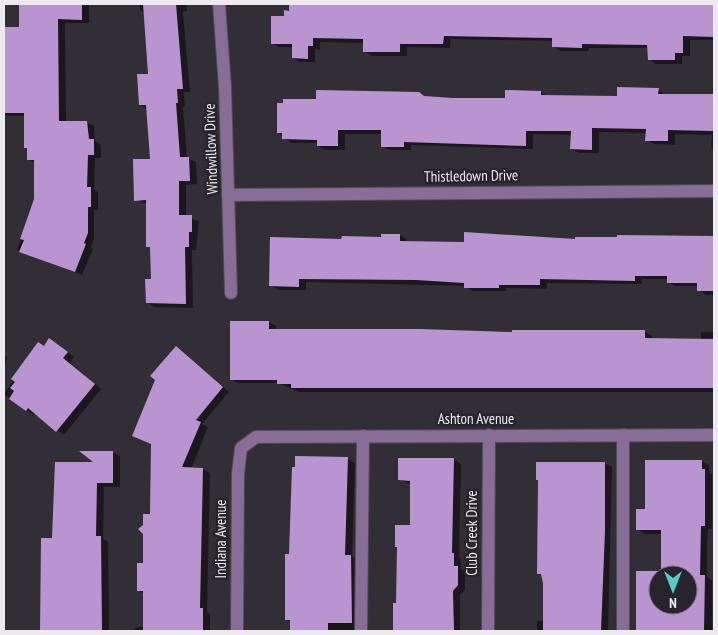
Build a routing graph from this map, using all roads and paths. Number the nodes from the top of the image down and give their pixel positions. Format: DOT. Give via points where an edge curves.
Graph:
graph roads {
  1 [pos="219,4"];
  2 [pos="714,191"];
  3 [pos="228,195"];
  4 [pos="231,293"];
  5 [pos="489,435"];
  6 [pos="623,435"];
  7 [pos="714,435"];
  8 [pos="363,436"];
  9 [pos="241,448"];
  10 [pos="237,631"];
  11 [pos="361,631"];
  12 [pos="488,631"];
  13 [pos="623,631"];
  1 -- 3 [label="street, Windwillow Drive"];
  2 -- 3 [label="street, Thistledown Drive"];
  3 -- 4 [label="street, Windwillow Drive"];
  5 -- 6 [label="street, Ashton Avenue"];
  5 -- 8 [label="street, Ashton Avenue"];
  5 -- 12 [label="street, Club Creek Drive"];
  6 -- 7 [label="street, Ashton Avenue"];
  6 -- 13 [label="street"];
  8 -- 9 [label="street, Ashton Avenue" via="256,437"];
  8 -- 11 [label="street"];
  9 -- 10 [label="street, Indiana Avenue"];
}
